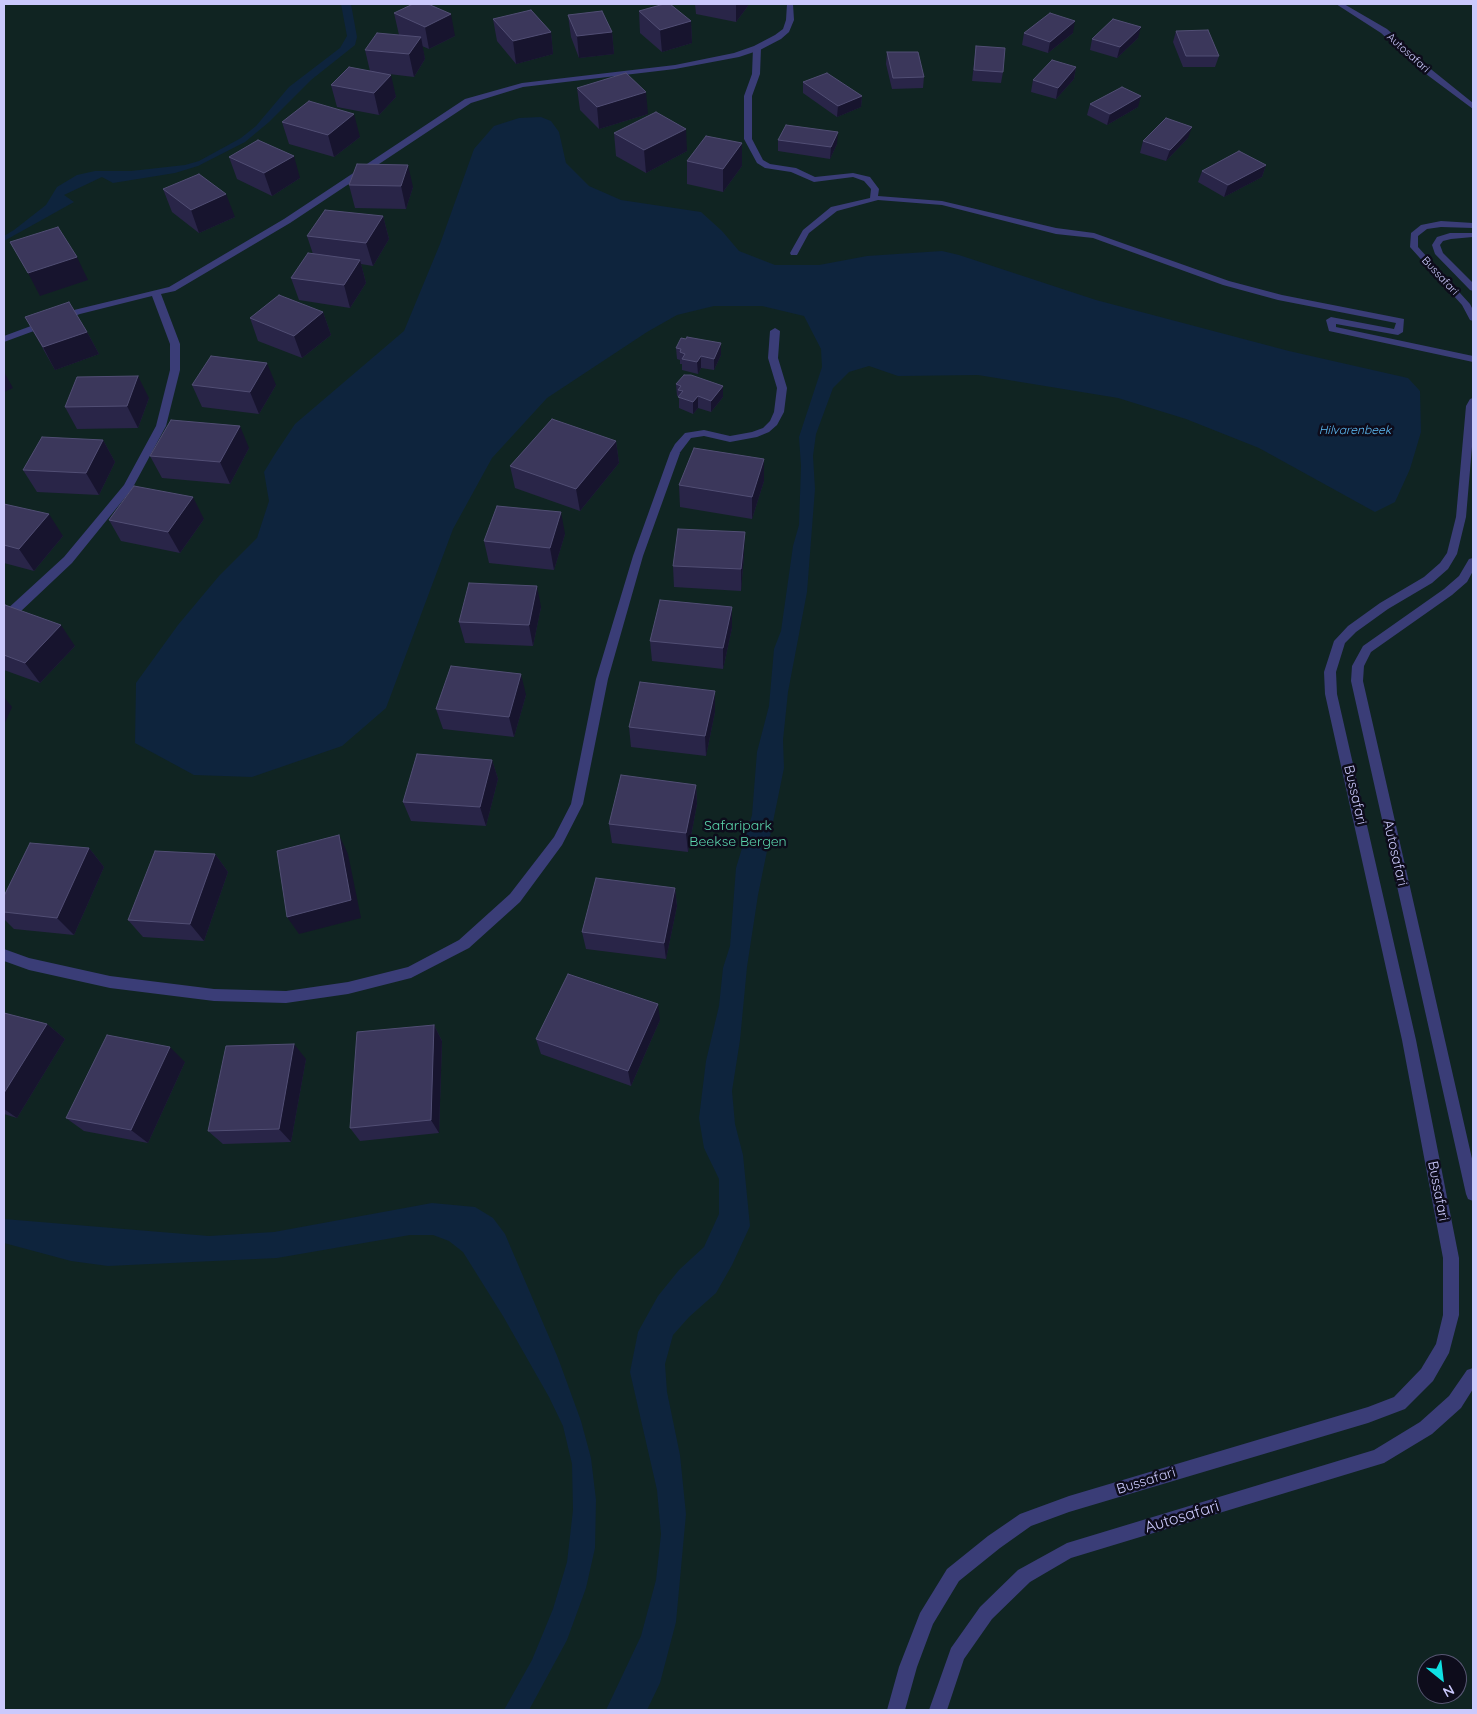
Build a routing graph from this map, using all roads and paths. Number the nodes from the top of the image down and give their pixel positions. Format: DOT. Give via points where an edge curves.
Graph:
graph roads {
  1 [pos="790,4"];
  2 [pos="1339,4"];
  3 [pos="757,48"];
  4 [pos="1473,107"];
  5 [pos="874,198"];
  6 [pos="1473,225"];
  7 [pos="1473,235"];
  8 [pos="794,253"];
  9 [pos="1473,288"];
  10 [pos="156,294"];
  11 [pos="1473,318"];
  12 [pos="775,331"];
  13 [pos="4,339"];
  14 [pos="1473,359"];
  15 [pos="1473,401"];
  16 [pos="1473,562"];
  17 [pos="4,616"];
  18 [pos="4,955"];
  19 [pos="1473,1194"];
  20 [pos="1473,1376"];
  21 [pos="896,1710"];
  22 [pos="938,1710"];
  1 -- 3 [label="street" via="786,30 778,38"];
  2 -- 4 [label="street, Autosafari" via="1384,32"];
  3 -- 5 [label="street" via="756,74 748,96 748,139 760,160 768,166 793,170 814,180 853,175 867,179 875,189"];
  3 -- 10 [label="street" via="675,67 522,85 468,101 287,221 172,288"];
  5 -- 8 [label="street" via="834,209 806,232"];
  5 -- 14 [label="street" via="942,203 1056,232 1094,236 1226,284 1401,321 1398,332 1331,320 1332,329"];
  6 -- 11 [label="street, Bussafari" via="1441,224 1424,227 1414,235 1414,247 1466,304"];
  7 -- 9 [label="street" via="1450,236 1440,239 1436,245 1439,254"];
  10 -- 13 [label="street" via="77,312"];
  10 -- 17 [label="street" via="175,344 175,370 161,426 128,487 68,560 15,610"];
  12 -- 18 [label="street" via="773,358 782,388 774,423 754,435 730,439 704,434 688,436 680,444 638,556 602,679 577,804 558,842 515,898 464,944 411,972 348,988 286,997 214,995 110,982 29,964"];
  15 -- 21 [label="street, Bussafari" via="1461,517 1452,554 1428,580 1352,629 1340,641 1330,672 1331,694 1409,1040 1451,1258 1451,1315 1443,1347 1427,1375 1399,1402 1368,1415 1069,1504 1026,1520 953,1575 926,1619"];
  16 -- 19 [label="street, Autosafari" via="1463,579 1448,592 1367,649 1358,666 1357,681"];
  20 -- 22 [label="street, Autosafari" via="1456,1402 1426,1428 1378,1457 1068,1551 1024,1576 986,1613 957,1654"];
}
